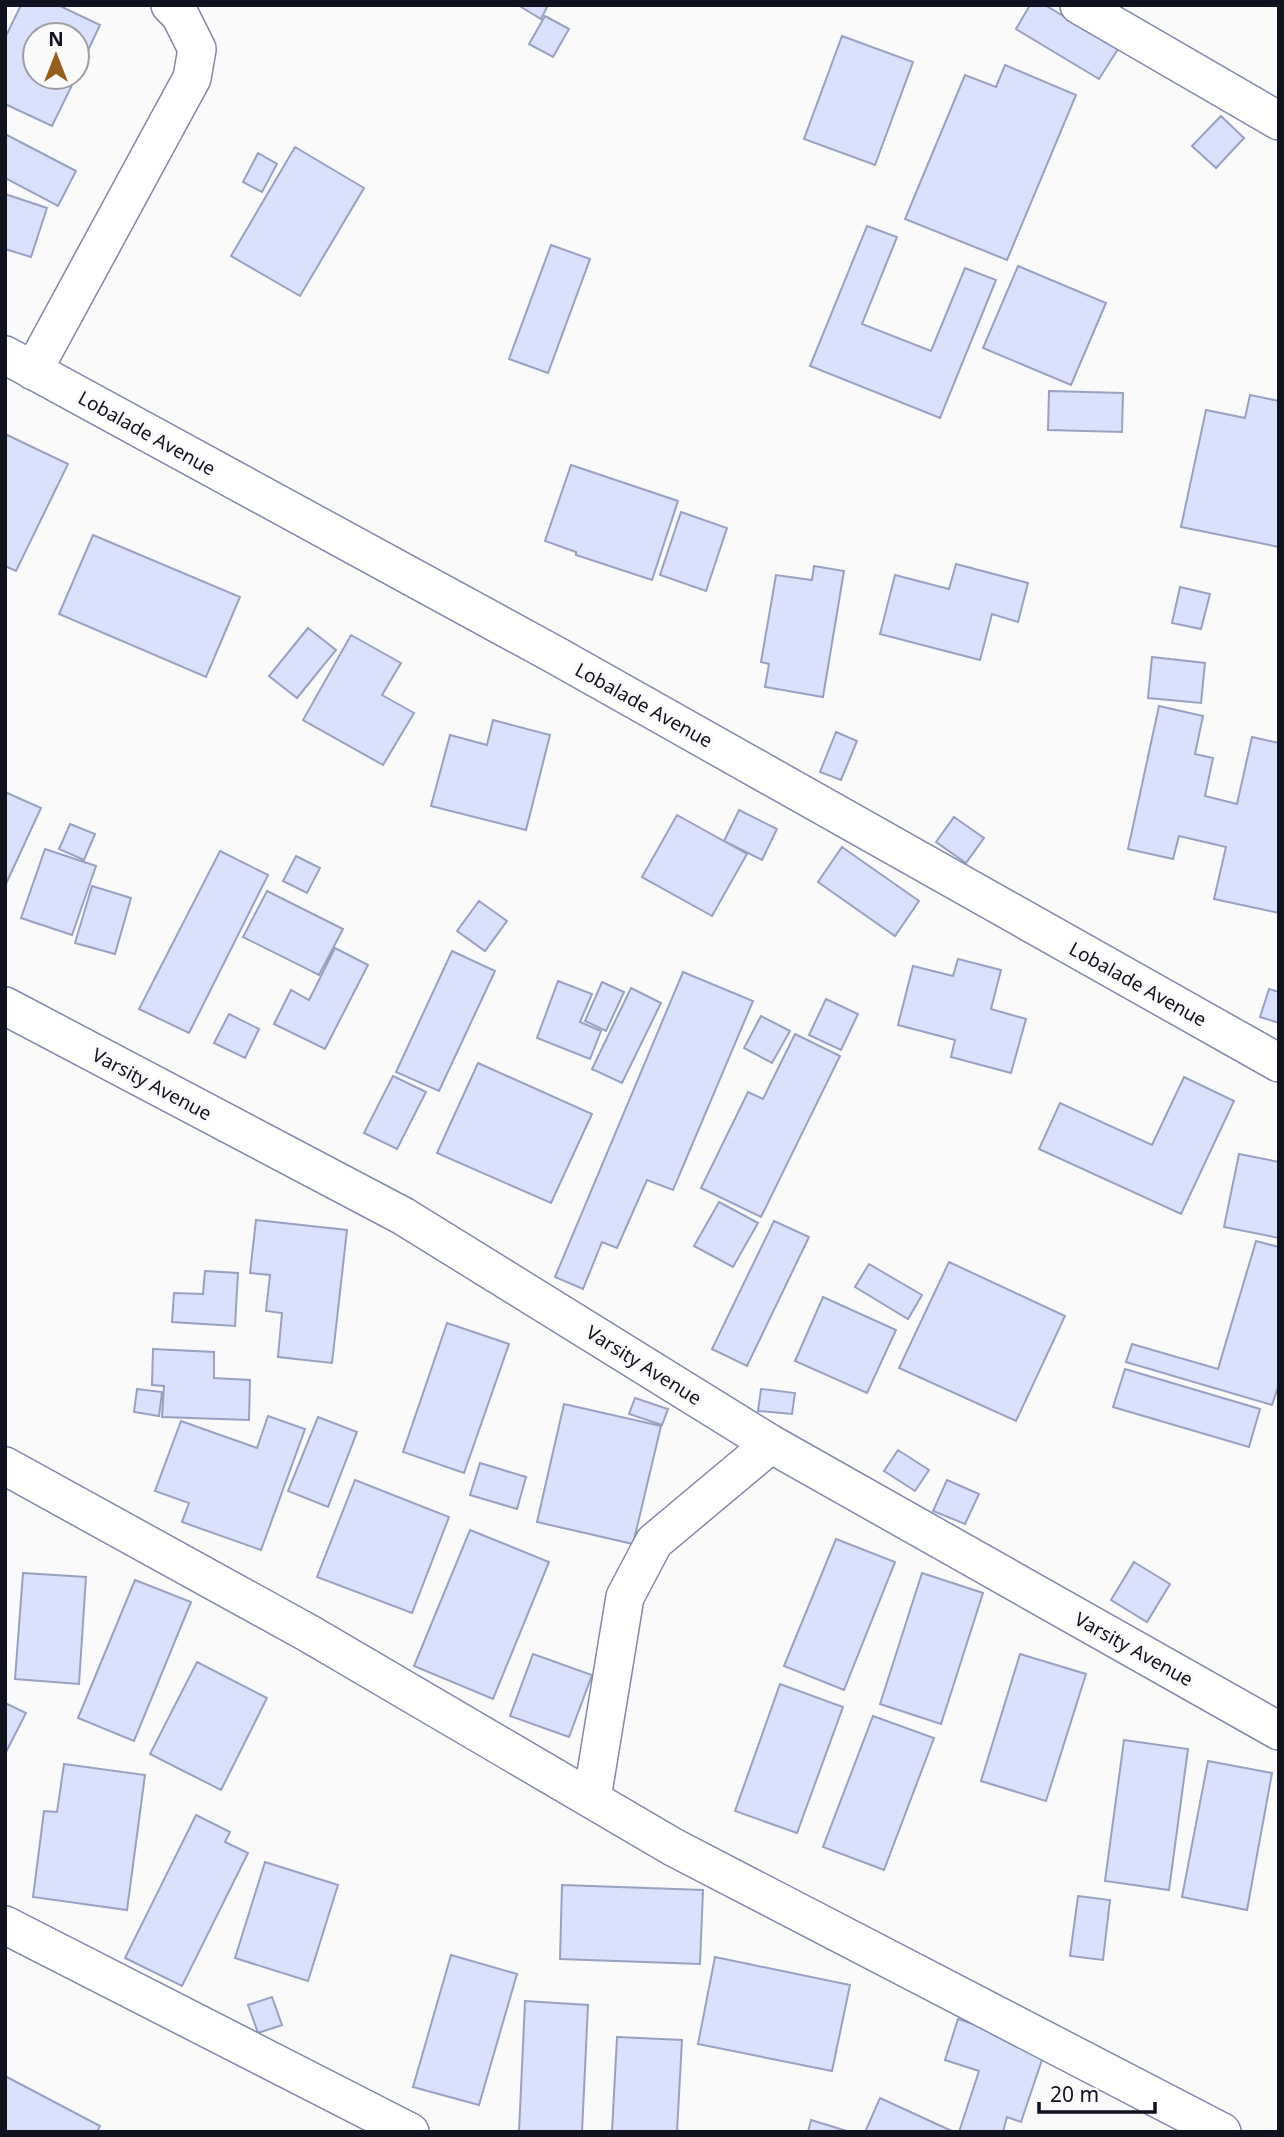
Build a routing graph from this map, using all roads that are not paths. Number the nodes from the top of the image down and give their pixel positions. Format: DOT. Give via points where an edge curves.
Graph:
graph roads {
  1 [pos="170,5"];
  2 [pos="1079,5"];
  3 [pos="1279,121"];
  4 [pos="19,363"];
  5 [pos="5,1006"];
  6 [pos="1279,1063"];
  7 [pos="771,1444"];
  8 [pos="5,1466"];
  9 [pos="1279,1731"];
  10 [pos="592,1798"];
  11 [pos="5,1925"];
  12 [pos="410,2132"];
  13 [pos="1223,2132"];
  1 -- 4 [label="street" via="197,49 192,78"];
  2 -- 3 [label="street"];
  4 -- 6 [label="street, Lobalade Avenue" via="557,656"];
  5 -- 7 [label="street, Varsity Avenue" via="402,1216"];
  7 -- 9 [label="street, Varsity Avenue"];
  7 -- 10 [label="street" via="654,1542 625,1597"];
  8 -- 10 [label="street" via="308,1633"];
  10 -- 13 [label="street" via="673,1847"];
  11 -- 12 [label="street"];
}
